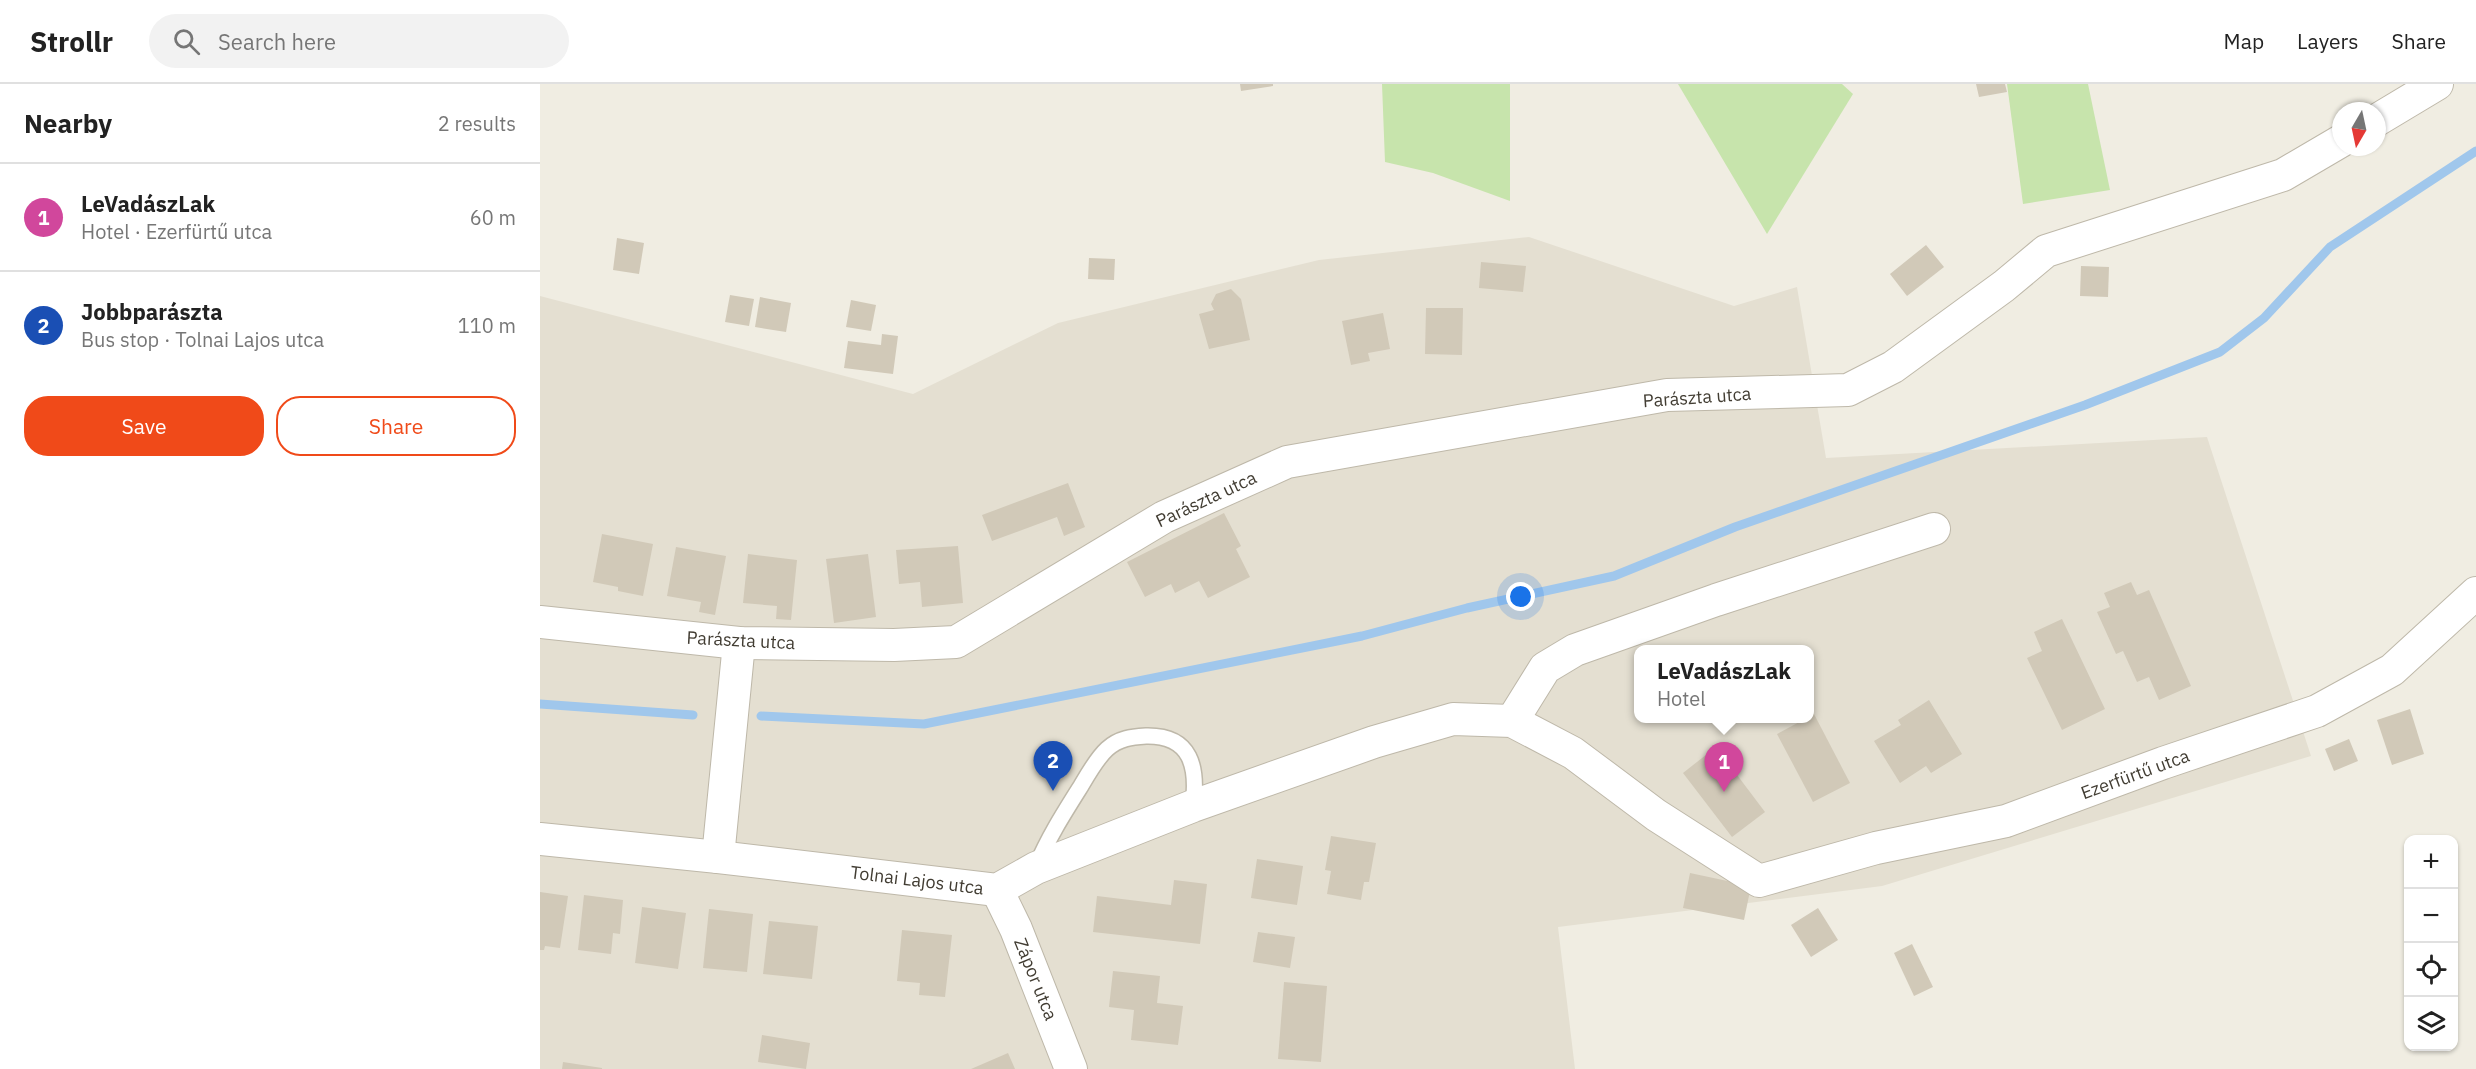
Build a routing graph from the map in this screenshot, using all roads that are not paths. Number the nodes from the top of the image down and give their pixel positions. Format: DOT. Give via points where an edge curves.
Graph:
graph roads {
  1 [pos="2437,84"];
  2 [pos="2386,115"];
  3 [pos="2332,146"];
  4 [pos="1934,529"];
  5 [pos="2476,593"];
  6 [pos="540,622"];
  7 [pos="739,643"];
  8 [pos="1512,721"];
  9 [pos="1193,806"];
  10 [pos="540,839"];
  11 [pos="718,857"];
  12 [pos="1036,868"];
  13 [pos="997,890"];
  14 [pos="1071,1069"];
  1 -- 2 [label="street"];
  3 -- 7 [label="street, Parászta utca" via="2283,176 2046,251 1893,367 1848,390 1667,395 1287,462 1164,517 956,642"];
  4 -- 8 [label="street" via="1575,650 1545,668"];
  5 -- 8 [label="street, Ezerfürtű utca" via="2391,670 2317,711 2006,821 1876,848 1759,880 1656,814 1573,753"];
  6 -- 7 [label="street, Parászta utca"];
  7 -- 11 [label="street"];
  8 -- 9 [label="street, Tolnai Lajos utca" via="1454,719 1374,742"];
  9 -- 12 [label="street, Tolnai Lajos utca"];
  9 -- 12 [label="lane" via="1194,767 1182,747 1161,736 1127,737 1108,748 1089,774 1048,837"];
  10 -- 11 [label="street, Tolnai Lajos utca"];
  11 -- 13 [label="street, Tolnai Lajos utca"];
  12 -- 13 [label="street, Tolnai Lajos utca"];
  13 -- 14 [label="street, Zápor utca"];
}
